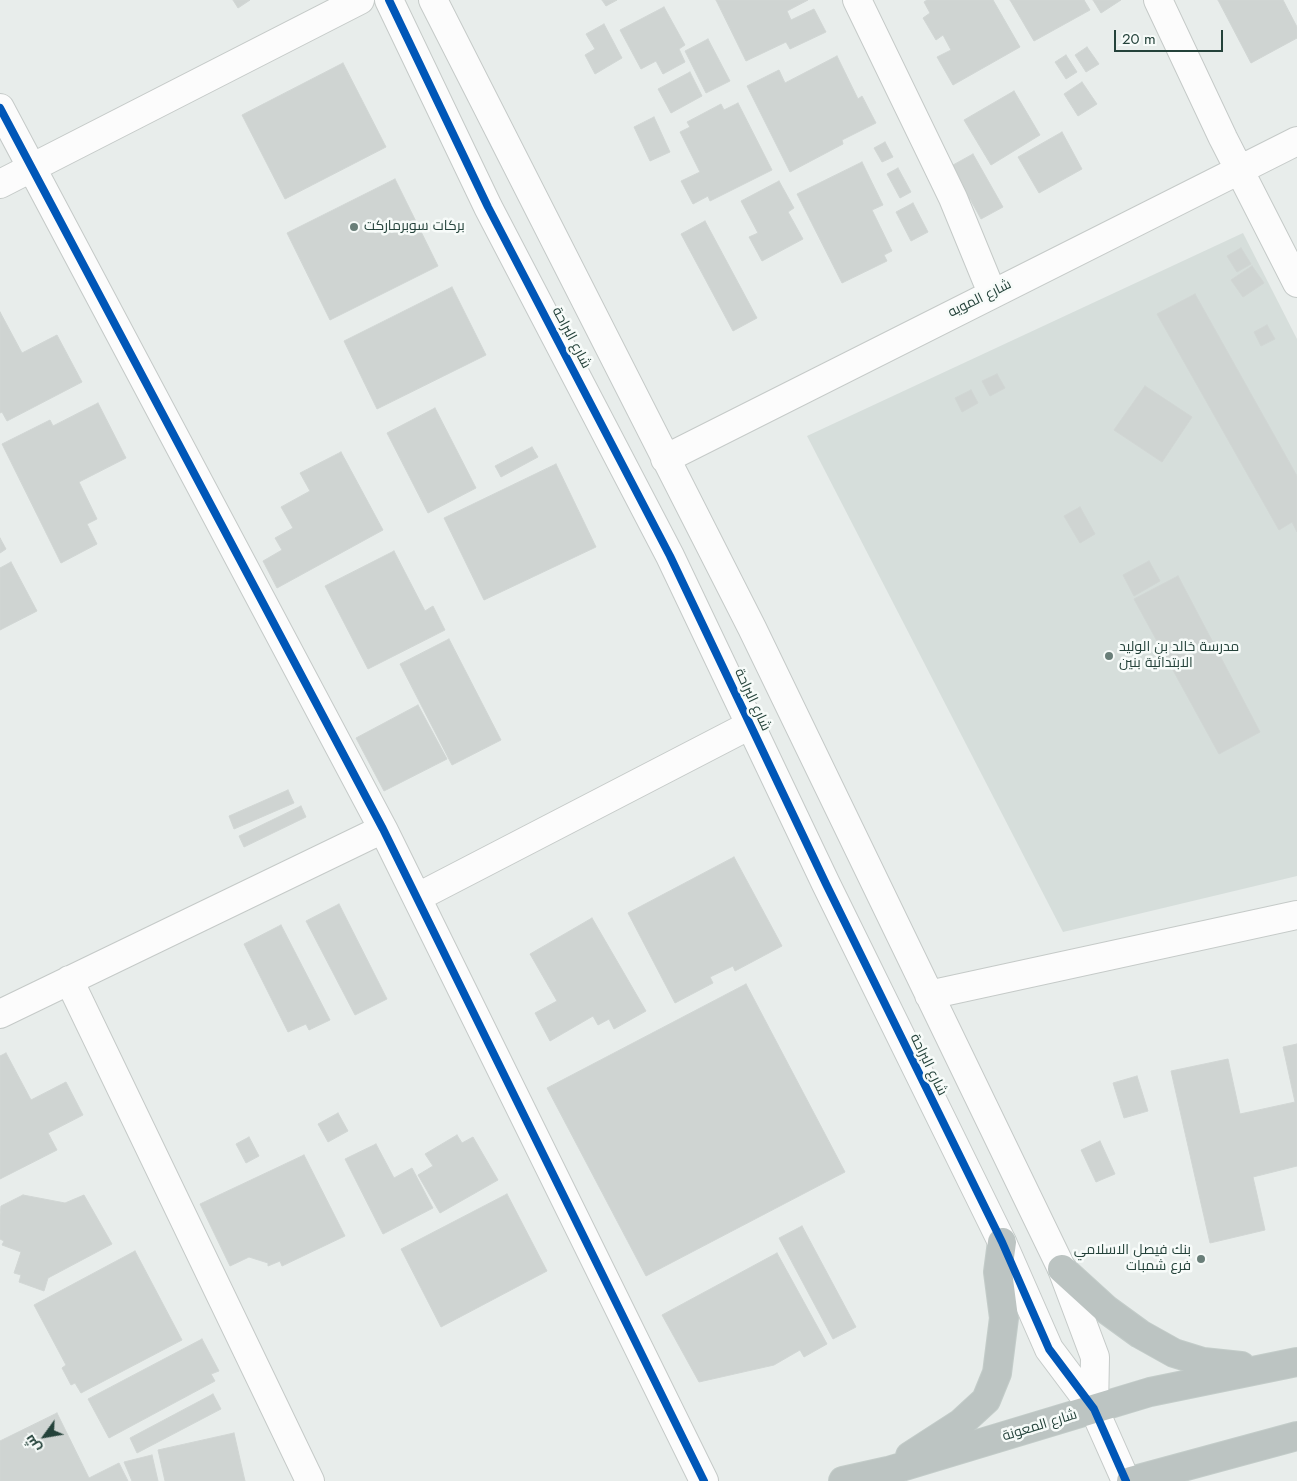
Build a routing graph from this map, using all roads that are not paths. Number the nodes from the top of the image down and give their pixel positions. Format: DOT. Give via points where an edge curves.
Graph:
graph roads {
  1 [pos="360,0"];
  2 [pos="389,0"];
  3 [pos="433,0"];
  4 [pos="857,0"];
  5 [pos="1158,0"];
  6 [pos="0,108"];
  7 [pos="1297,141"];
  8 [pos="31,170"];
  9 [pos="1241,170"];
  10 [pos="0,184"];
  11 [pos="1297,282"];
  12 [pos="992,293"];
  13 [pos="665,459"];
  14 [pos="750,725"];
  15 [pos="383,829"];
  16 [pos="418,897"];
  17 [pos="1297,915"];
  18 [pos="69,980"];
  19 [pos="929,996"];
  20 [pos="0,1014"];
  21 [pos="1002,1242"];
  22 [pos="1062,1270"];
  23 [pos="1297,1362"];
  24 [pos="1268,1369"];
  25 [pos="1094,1409"];
  26 [pos="1297,1436"];
  27 [pos="888,1471"];
  28 [pos="310,1481"];
  29 [pos="704,1481"];
  30 [pos="843,1481"];
  31 [pos="1126,1481"];
  32 [pos="1131,1481"];
  1 -- 8 [label="street"];
  2 -- 14 [label="street, شارع البراحة" via="488,207 670,556"];
  3 -- 13 [label="street, شارع البراحة"];
  4 -- 12 [label="street" via="953,198"];
  5 -- 9 [label="street"];
  6 -- 8 [label="street"];
  7 -- 9 [label="street, شارع المويه"];
  8 -- 10 [label="street"];
  8 -- 15 [label="street"];
  9 -- 11 [label="street"];
  9 -- 12 [label="street, شارع المويه"];
  12 -- 13 [label="street, شارع المويه"];
  13 -- 19 [label="street, شارع البراحة" via="752,628"];
  14 -- 16 [label="street"];
  14 -- 21 [label="street, شارع البراحة"];
  15 -- 16 [label="street"];
  15 -- 18 [label="street"];
  16 -- 29 [label="street"];
  17 -- 19 [label="street"];
  18 -- 20 [label="street"];
  18 -- 28 [label="street"];
  19 -- 22 [label="street, شارع البراحة"];
  21 -- 25 [label="street, شارع البراحة" via="1049,1348"];
  21 -- 27 [label="highway" via="998,1272 1004,1318 997,1373 986,1400 961,1423"];
  22 -- 24 [label="highway" via="1107,1310 1174,1353 1203,1362"];
  22 -- 25 [label="street, شارع البراحة" via="1095,1357"];
  23 -- 24 [label="highway, شارع المعونة"];
  24 -- 25 [label="highway, شارع المعونة" via="1150,1392"];
  25 -- 27 [label="highway, شارع المعونة"];
  25 -- 31 [label="street"];
  26 -- 32 [label="highway"];
  27 -- 30 [label="highway, شارع المعونة"];
}
